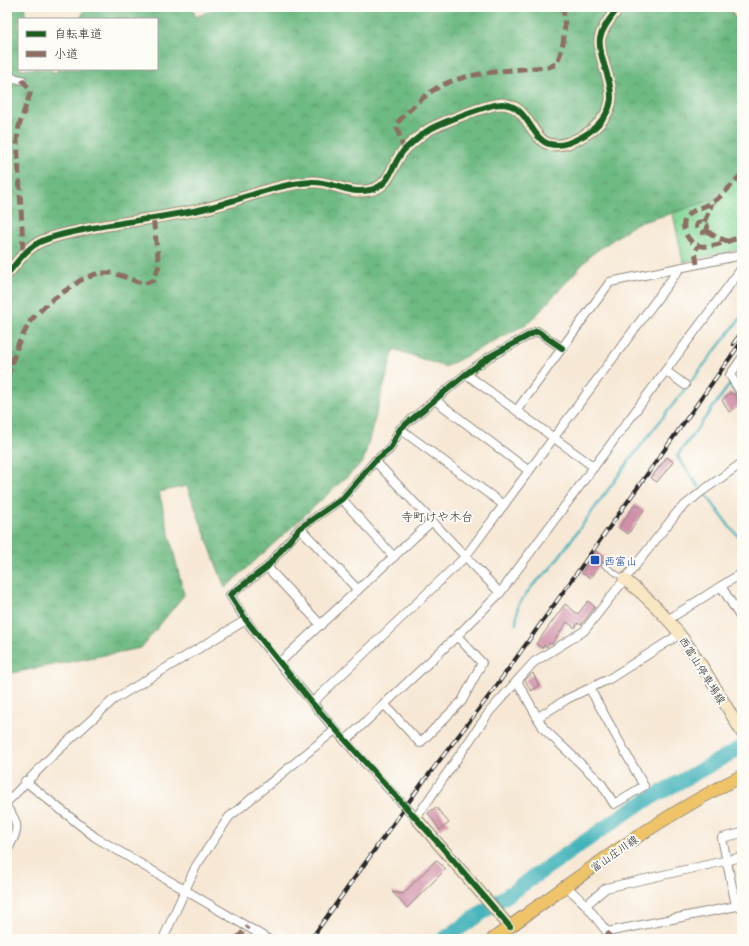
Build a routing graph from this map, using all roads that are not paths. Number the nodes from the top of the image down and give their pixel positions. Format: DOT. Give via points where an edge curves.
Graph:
graph roads {
  1 [pos="619,7"];
  2 [pos="733,7"];
  3 [pos="742,14"];
  4 [pos="7,76"];
  5 [pos="22,80"];
  6 [pos="742,255"];
  7 [pos="680,268"];
  8 [pos="742,268"];
  9 [pos="7,274"];
  10 [pos="562,348"];
  11 [pos="742,358"];
  12 [pos="666,371"];
  13 [pos="466,374"];
  14 [pos="685,385"];
  15 [pos="742,394"];
  16 [pos="435,400"];
  17 [pos="517,410"];
  18 [pos="400,429"];
  19 [pos="554,438"];
  20 [pos="375,461"];
  21 [pos="742,464"];
  22 [pos="594,467"];
  23 [pos="529,471"];
  24 [pos="342,499"];
  25 [pos="504,505"];
  26 [pos="431,522"];
  27 [pos="300,528"];
  28 [pos="394,557"];
  29 [pos="465,558"];
  30 [pos="604,565"];
  31 [pos="267,567"];
  32 [pos="742,573"];
  33 [pos="624,579"];
  34 [pos="721,586"];
  35 [pos="358,590"];
  36 [pos="500,593"];
  37 [pos="246,620"];
  38 [pos="669,620"];
  39 [pos="742,620"];
  40 [pos="321,625"];
  41 [pos="680,634"];
  42 [pos="458,636"];
  43 [pos="279,664"];
  44 [pos="517,681"];
  45 [pos="590,689"];
  46 [pos="312,703"];
  47 [pos="384,704"];
  48 [pos="537,718"];
  49 [pos="335,730"];
  50 [pos="742,733"];
  51 [pos="345,740"];
  52 [pos="742,776"];
  53 [pos="25,781"];
  54 [pos="7,802"];
  55 [pos="7,808"];
  56 [pos="416,818"];
  57 [pos="742,833"];
  58 [pos="7,851"];
  59 [pos="742,857"];
  60 [pos="727,861"];
  61 [pos="566,886"];
  62 [pos="186,889"];
  63 [pos="586,905"];
  64 [pos="739,906"];
  65 [pos="510,927"];
  66 [pos="163,939"];
  67 [pos="268,939"];
  68 [pos="493,939"];
  1 -- 9 [label="street" via="600,39 601,53 613,97 611,106 602,120 575,141 549,146 541,141 524,115 502,104 497,105 428,130 404,151 382,187 353,192 313,181 272,189 203,209 69,233 39,242 22,256"];
  2 -- 3 [label="street"];
  4 -- 5 [label="street"];
  6 -- 7 [label="street"];
  7 -- 10 [label="street" via="610,282"];
  7 -- 19 [label="street"];
  8 -- 12 [label="street"];
  10 -- 13 [label="street" via="537,331 489,357"];
  10 -- 17 [label="street"];
  11 -- 15 [label="street" via="730,375"];
  12 -- 14 [label="street"];
  12 -- 22 [label="street"];
  13 -- 16 [label="street"];
  13 -- 17 [label="street"];
  16 -- 18 [label="street"];
  16 -- 23 [label="street"];
  17 -- 19 [label="street"];
  18 -- 20 [label="street" via="390,449"];
  18 -- 25 [label="street"];
  19 -- 22 [label="street"];
  19 -- 23 [label="street"];
  20 -- 24 [label="street"];
  20 -- 26 [label="street"];
  21 -- 33 [label="street" via="679,510"];
  22 -- 36 [label="street"];
  23 -- 25 [label="street"];
  24 -- 27 [label="street"];
  24 -- 28 [label="street"];
  25 -- 29 [label="street"];
  26 -- 28 [label="street"];
  26 -- 29 [label="street"];
  27 -- 31 [label="street"];
  27 -- 35 [label="street"];
  28 -- 35 [label="street"];
  29 -- 36 [label="street"];
  29 -- 46 [label="street"];
  30 -- 33 [label="lane"];
  31 -- 37 [label="street" via="230,595"];
  31 -- 40 [label="street"];
  32 -- 34 [label="street"];
  33 -- 38 [label="street, 西富山停車場線" via="646,596"];
  33 -- 44 [label="street" via="584,631 534,662"];
  34 -- 38 [label="street"];
  34 -- 39 [label="street"];
  35 -- 40 [label="street"];
  36 -- 42 [label="street"];
  37 -- 43 [label="street"];
  37 -- 53 [label="street" via="113,700"];
  38 -- 41 [label="street, 西富山停車場線"];
  40 -- 43 [label="street"];
  41 -- 45 [label="street"];
  41 -- 50 [label="street, 西富山停車場線" via="696,654"];
  42 -- 47 [label="street"];
  42 -- 47 [label="street" via="482,663 462,701 420,743"];
  43 -- 46 [label="street"];
  44 -- 48 [label="street"];
  44 -- 56 [label="street" via="490,711"];
  45 -- 48 [label="street" via="567,699"];
  45 -- 48 [label="street" via="644,786 614,804 601,783 544,729"];
  46 -- 49 [label="street"];
  47 -- 51 [label="street"];
  49 -- 51 [label="street"];
  49 -- 62 [label="street" via="229,817 196,866"];
  51 -- 56 [label="street"];
  52 -- 61 [label="main road, 富山庄川線" via="715,789 651,828"];
  53 -- 54 [label="street"];
  53 -- 62 [label="street" via="95,837"];
  55 -- 58 [label="street" via="14,816 17,832"];
  56 -- 65 [label="street"];
  57 -- 60 [label="street" via="722,838"];
  59 -- 60 [label="street"];
  60 -- 63 [label="street" via="606,888"];
  60 -- 64 [label="street"];
  61 -- 63 [label="street"];
  61 -- 65 [label="main road, 富山庄川線"];
  62 -- 66 [label="street"];
  62 -- 67 [label="street"];
  63 -- 64 [label="street" via="607,932"];
  65 -- 68 [label="main road, 富山庄川線"];
}
